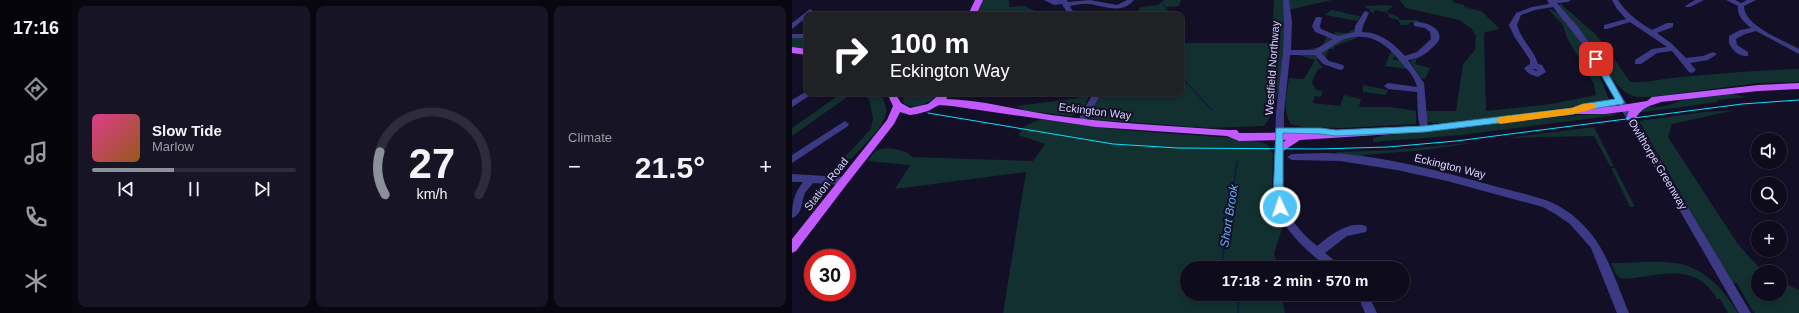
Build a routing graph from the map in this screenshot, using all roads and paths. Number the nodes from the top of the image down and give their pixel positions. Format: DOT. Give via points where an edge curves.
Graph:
graph roads {
  1 [pos="979,0"];
  2 [pos="1047,0"];
  3 [pos="1131,0"];
  4 [pos="1286,0"];
  5 [pos="1568,0"];
  6 [pos="1610,0"];
  7 [pos="1614,0"];
  8 [pos="1623,0"];
  9 [pos="1701,0"];
  10 [pos="1729,0"];
  11 [pos="1753,0"];
  12 [pos="1085,1"];
  13 [pos="1064,2"];
  14 [pos="1552,2"];
  15 [pos="1741,5"];
  16 [pos="1688,6"];
  17 [pos="973,12"];
  18 [pos="1070,12"];
  19 [pos="1366,13"];
  20 [pos="804,16"];
  21 [pos="1318,18"];
  22 [pos="1630,20"];
  23 [pos="1417,24"];
  24 [pos="1610,24"];
  25 [pos="1664,26"];
  26 [pos="792,27"];
  27 [pos="1757,29"];
  28 [pos="1652,33"];
  29 [pos="1358,34"];
  30 [pos="792,36"];
  31 [pos="804,36"];
  32 [pos="1336,38"];
  33 [pos="1673,49"];
  34 [pos="792,50"];
  35 [pos="804,52"];
  36 [pos="1286,52"];
  37 [pos="1317,52"];
  38 [pos="1799,52"];
  39 [pos="1745,54"];
  40 [pos="1640,58"];
  41 [pos="1709,58"];
  42 [pos="1403,59"];
  43 [pos="1684,61"];
  44 [pos="1535,66"];
  45 [pos="1340,67"];
  46 [pos="1692,70"];
  47 [pos="1388,86"];
  48 [pos="1799,86"];
  49 [pos="1421,90"];
  50 [pos="804,92"];
  51 [pos="943,96"];
  52 [pos="955,96"];
  53 [pos="1095,96"];
  54 [pos="896,98"];
  55 [pos="1658,100"];
  56 [pos="938,102"];
  57 [pos="962,102"];
  58 [pos="792,104"];
  59 [pos="1624,110"];
  60 [pos="915,111"];
  61 [pos="1574,111"];
  62 [pos="1081,122"];
  63 [pos="845,124"];
  64 [pos="837,129"];
  65 [pos="1424,129"];
  66 [pos="1227,133"];
  67 [pos="1336,133"];
  68 [pos="845,134"];
  69 [pos="880,137"];
  70 [pos="1278,140"];
  71 [pos="1292,157"];
  72 [pos="792,160"];
  73 [pos="792,178"];
  74 [pos="810,179"];
  75 [pos="843,181"];
  76 [pos="792,214"];
  77 [pos="1362,229"];
  78 [pos="792,248"];
  79 [pos="1318,252"];
  80 [pos="1328,261"];
  81 [pos="1365,301"];
  82 [pos="1371,313"];
  83 [pos="1623,313"];
  84 [pos="1746,313"];
  1 -- 17 [label="main road"];
  2 -- 13 [label="street" via="1054,3"];
  3 -- 12 [label="street" via="1116,11"];
  4 -- 36 [label="street, Westfield Northway"];
  5 -- 14 [label="street"];
  6 -- 7 [label="street"];
  7 -- 8 [label="street"];
  7 -- 22 [label="street"];
  9 -- 16 [label="street"];
  10 -- 15 [label="street"];
  11 -- 15 [label="street"];
  12 -- 13 [label="street"];
  13 -- 18 [label="street"];
  14 -- 44 [label="street" via="1518,14 1513,25 1514,31 1534,59"];
  14 -- 59 [label="street, Owlthorpe Greenway" via="1587,45"];
  15 -- 27 [label="street" via="1742,15"];
  19 -- 29 [label="street"];
  20 -- 26 [label="street"];
  21 -- 32 [label="street" via="1318,30"];
  22 -- 24 [label="street"];
  22 -- 28 [label="street"];
  23 -- 42 [label="street" via="1431,29 1435,32 1436,38 1424,51"];
  25 -- 28 [label="street"];
  27 -- 38 [label="street"];
  27 -- 39 [label="street" via="1732,38 1733,45"];
  28 -- 33 [label="street"];
  29 -- 32 [label="street"];
  29 -- 42 [label="street" via="1375,36 1386,41"];
  30 -- 31 [label="street"];
  32 -- 37 [label="street"];
  33 -- 40 [label="street" via="1655,51"];
  33 -- 43 [label="street"];
  34 -- 35 [label="main road"];
  36 -- 37 [label="street"];
  36 -- 70 [label="street, Westfield Northway"];
  37 -- 45 [label="street" via="1319,59"];
  41 -- 43 [label="street"];
  42 -- 49 [label="street" via="1418,80"];
  43 -- 46 [label="street"];
  47 -- 49 [label="street"];
  48 -- 55 [label="main road, Eckington Way" via="1715,92"];
  49 -- 65 [label="street"];
  50 -- 58 [label="street"];
  51 -- 56 [label="main road, Eckington Way"];
  52 -- 57 [label="main road, Eckington Way"];
  53 -- 62 [label="street"];
  54 -- 60 [label="main road" via="904,110"];
  54 -- 69 [label="main road, Station Road" via="891,122"];
  55 -- 59 [label="main road, Eckington Way"];
  55 -- 59 [label="main road, Eckington Way" via="1634,111"];
  56 -- 57 [label="main road, Eckington Way"];
  56 -- 60 [label="main road, Eckington Way"];
  57 -- 62 [label="main road, Eckington Way"];
  59 -- 61 [label="main road, Eckington Way"];
  59 -- 61 [label="main road, Eckington Way" via="1596,106"];
  59 -- 84 [label="street, Owlthorpe Greenway"];
  60 -- 69 [label="main road, Station Road"];
  61 -- 65 [label="main road, Eckington Way"];
  62 -- 66 [label="main road, Eckington Way"];
  63 -- 64 [label="street"];
  64 -- 68 [label="street"];
  64 -- 72 [label="street"];
  65 -- 67 [label="main road, Eckington Way"];
  66 -- 70 [label="main road, Eckington Way" via="1240,137"];
  66 -- 70 [label="main road, Eckington Way" via="1253,132"];
  67 -- 70 [label="main road, Eckington Way" via="1320,131"];
  67 -- 70 [label="main road, Eckington Way" via="1298,137 1289,142"];
  69 -- 75 [label="main road, Station Road"];
  70 -- 79 [label="street, Westfield Northway" via="1280,207 1288,225"];
  71 -- 83 [label="street, Eckington Way" via="1345,158 1383,163 1472,184 1556,208 1595,246"];
  73 -- 74 [label="street"];
  74 -- 75 [label="street"];
  74 -- 76 [label="street" via="801,191"];
  75 -- 78 [label="main road, Station Road"];
  77 -- 79 [label="street" via="1352,229 1340,235"];
  79 -- 80 [label="street, Westfield Northway"];
  81 -- 82 [label="street"];
}
